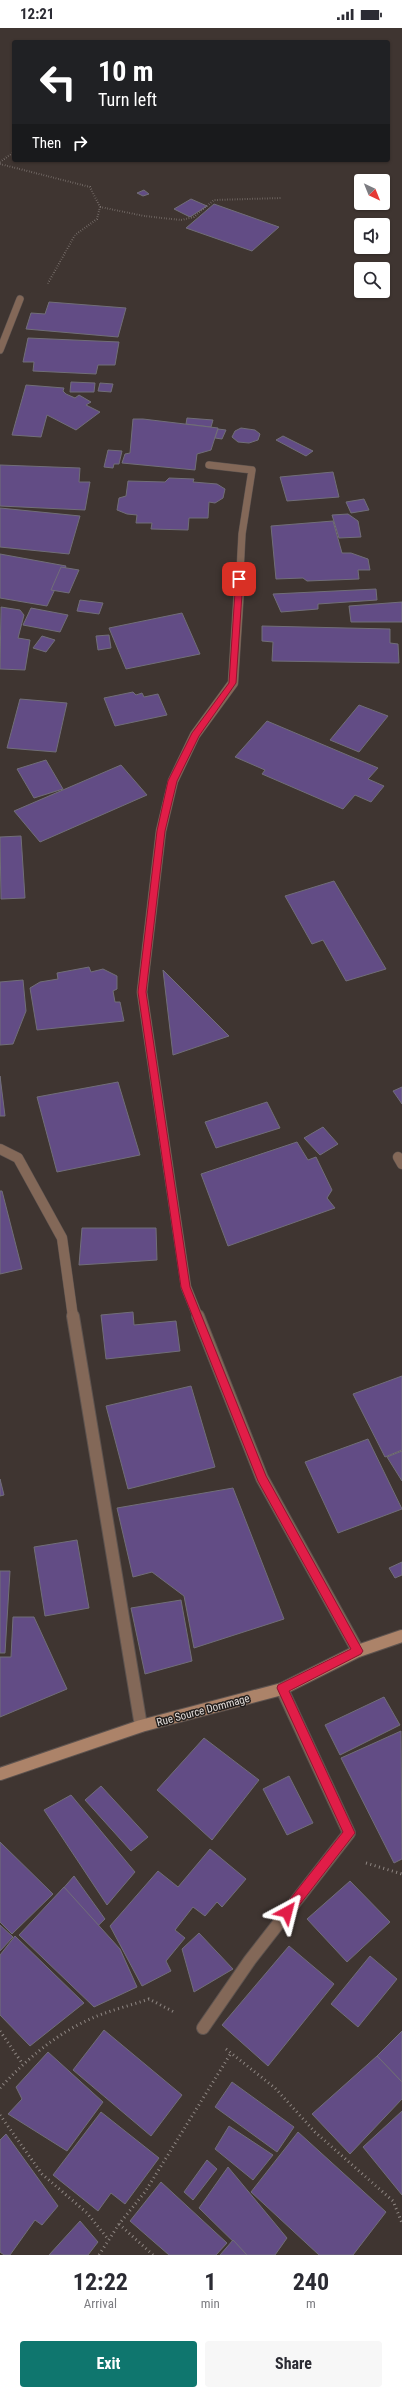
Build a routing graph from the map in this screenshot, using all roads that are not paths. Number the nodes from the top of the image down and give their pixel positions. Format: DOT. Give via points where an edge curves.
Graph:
graph roads {
  1 [pos="20,299"];
  2 [pos="0,350"];
  3 [pos="209,466"];
  4 [pos="0,1149"];
  5 [pos="402,1636"];
  6 [pos="358,1651"];
  7 [pos="282,1688"];
  8 [pos="141,1726"];
  9 [pos="0,1774"];
  10 [pos="204,2028"];
  1 -- 2 [label="street"];
  3 -- 6 [label="street" via="252,470 242,534 233,683 195,735 172,781 161,831 142,992 186,1287 262,1478"];
  4 -- 8 [label="street" via="18,1158 62,1238 77,1350"];
  5 -- 6 [label="main road, Rue Source Dommage"];
  6 -- 7 [label="main road, Rue Source Dommage"];
  7 -- 8 [label="main road, Rue Source Dommage"];
  7 -- 10 [label="street" via="349,1833 250,1960"];
  8 -- 9 [label="main road, Rue Source Dommage"];
}
